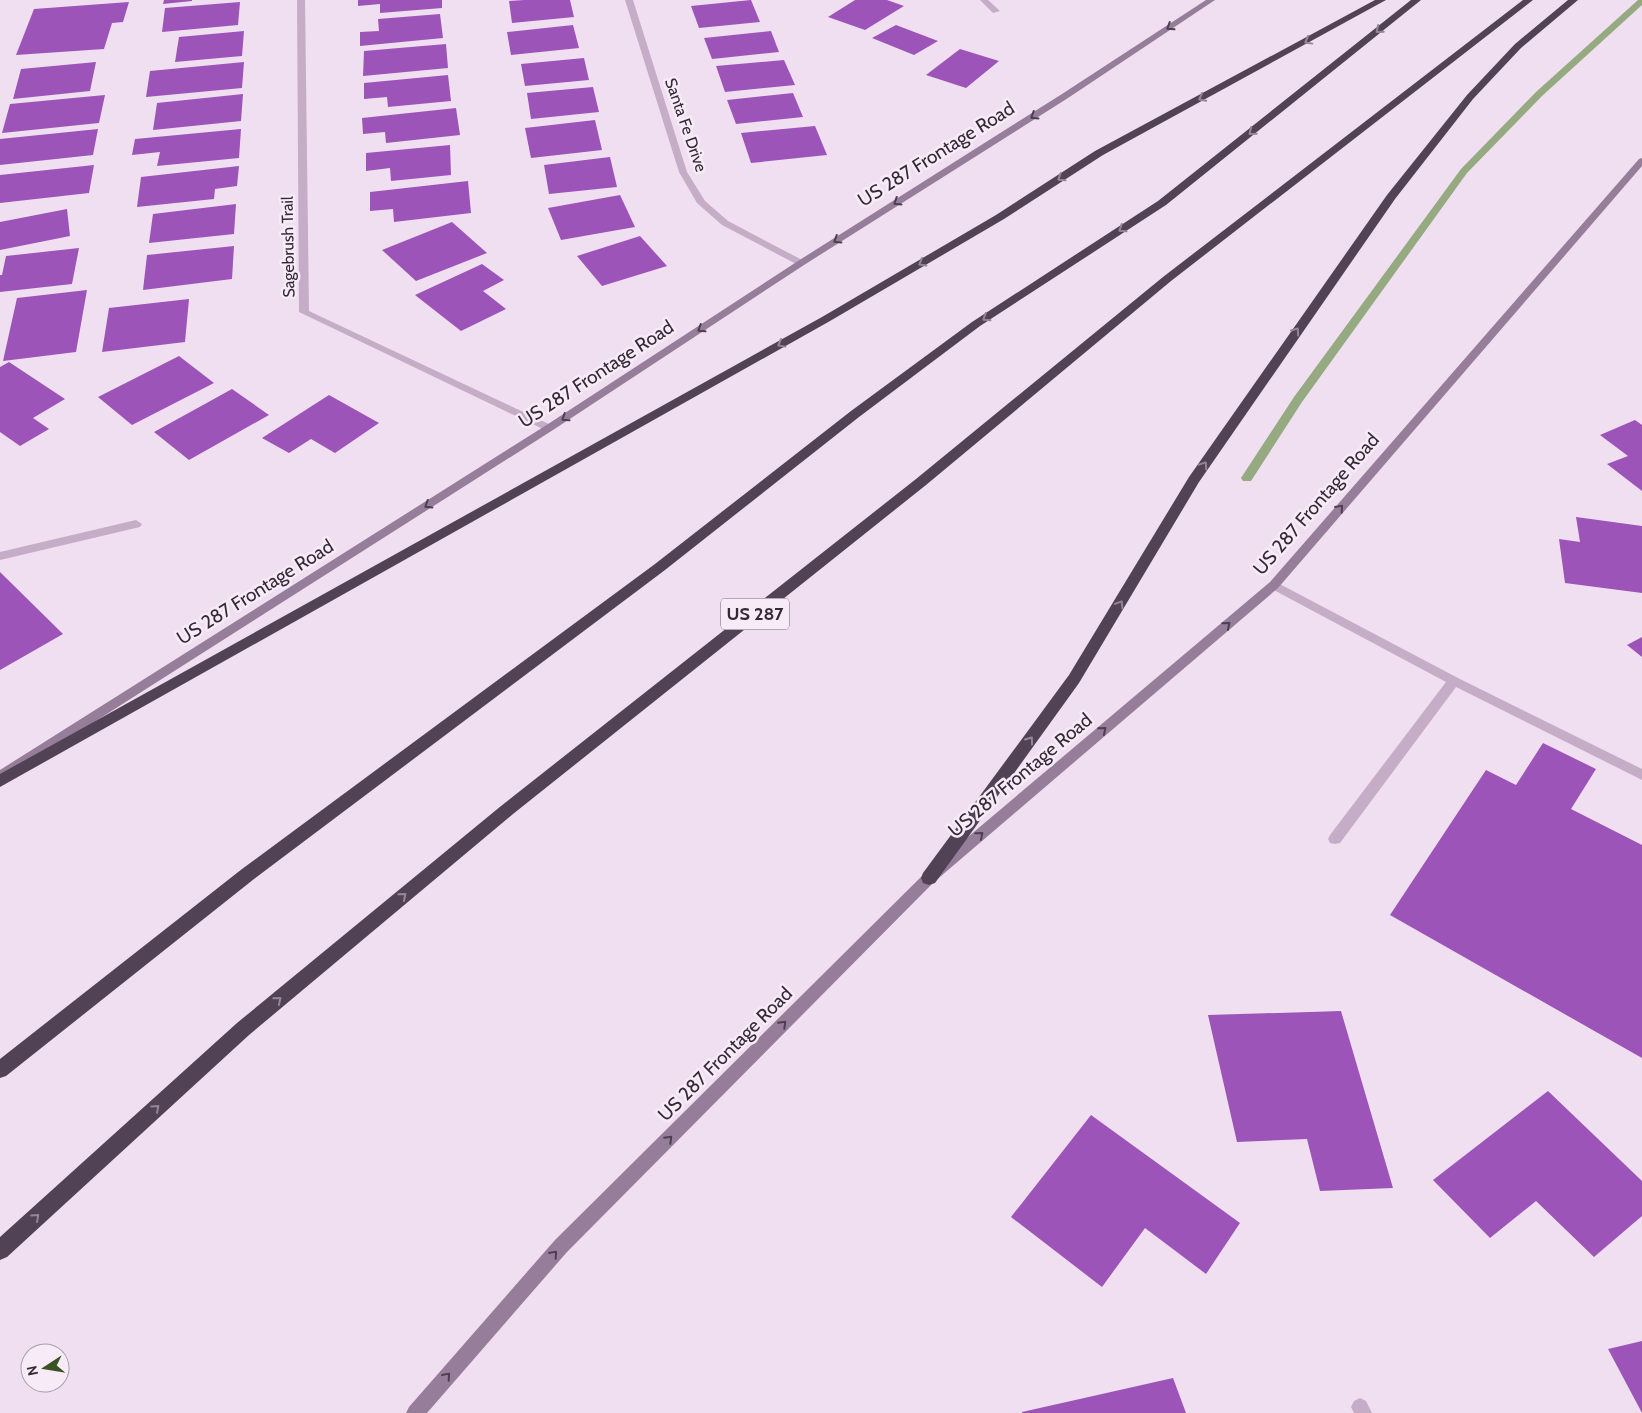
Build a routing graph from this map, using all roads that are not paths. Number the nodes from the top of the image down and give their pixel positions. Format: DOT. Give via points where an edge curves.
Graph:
graph roads {
  1 [pos="301,0"];
  2 [pos="629,0"];
  3 [pos="984,0"];
  4 [pos="1211,0"];
  5 [pos="1382,0"];
  6 [pos="1417,0"];
  7 [pos="1529,0"];
  8 [pos="1574,0"];
  9 [pos="996,11"];
  10 [pos="1642,161"];
  11 [pos="801,263"];
  12 [pos="549,428"];
  13 [pos="136,524"];
  14 [pos="0,556"];
  15 [pos="1274,585"];
  16 [pos="1454,681"];
  17 [pos="1642,775"];
  18 [pos="0,779"];
  19 [pos="1335,839"];
  20 [pos="929,878"];
  21 [pos="0,1070"];
  22 [pos="0,1250"];
  23 [pos="415,1413"];
  1 -- 12 [label="street, Sagebrush Trail" via="304,312"];
  2 -- 11 [label="street, Santa Fe Drive" via="684,172 701,202 725,224"];
  3 -- 9 [label="street"];
  4 -- 11 [label="main road, US 287 Frontage Road, one-way"];
  5 -- 18 [label="highway, one-way" via="1100,153 1000,217 826,319"];
  6 -- 21 [label="highway, one-way" via="1162,203 961,335 855,414 660,567 248,874"];
  22 -- 7 [label="highway, US 287, one-way" via="243,1029 507,810 897,501 1167,279"];
  20 -- 8 [label="highway, one-way" via="1074,679 1194,480 1391,197 1470,97 1518,46"];
  15 -- 10 [label="main road, US 287 Frontage Road, one-way"];
  11 -- 12 [label="main road, US 287 Frontage Road, one-way"];
  12 -- 18 [label="main road, US 287 Frontage Road, one-way"];
  13 -- 14 [label="street"];
  15 -- 16 [label="street"];
  20 -- 15 [label="main road, US 287 Frontage Road, one-way"];
  16 -- 17 [label="street"];
  16 -- 19 [label="street"];
  23 -- 20 [label="main road, US 287 Frontage Road, one-way" via="561,1246"];
}
